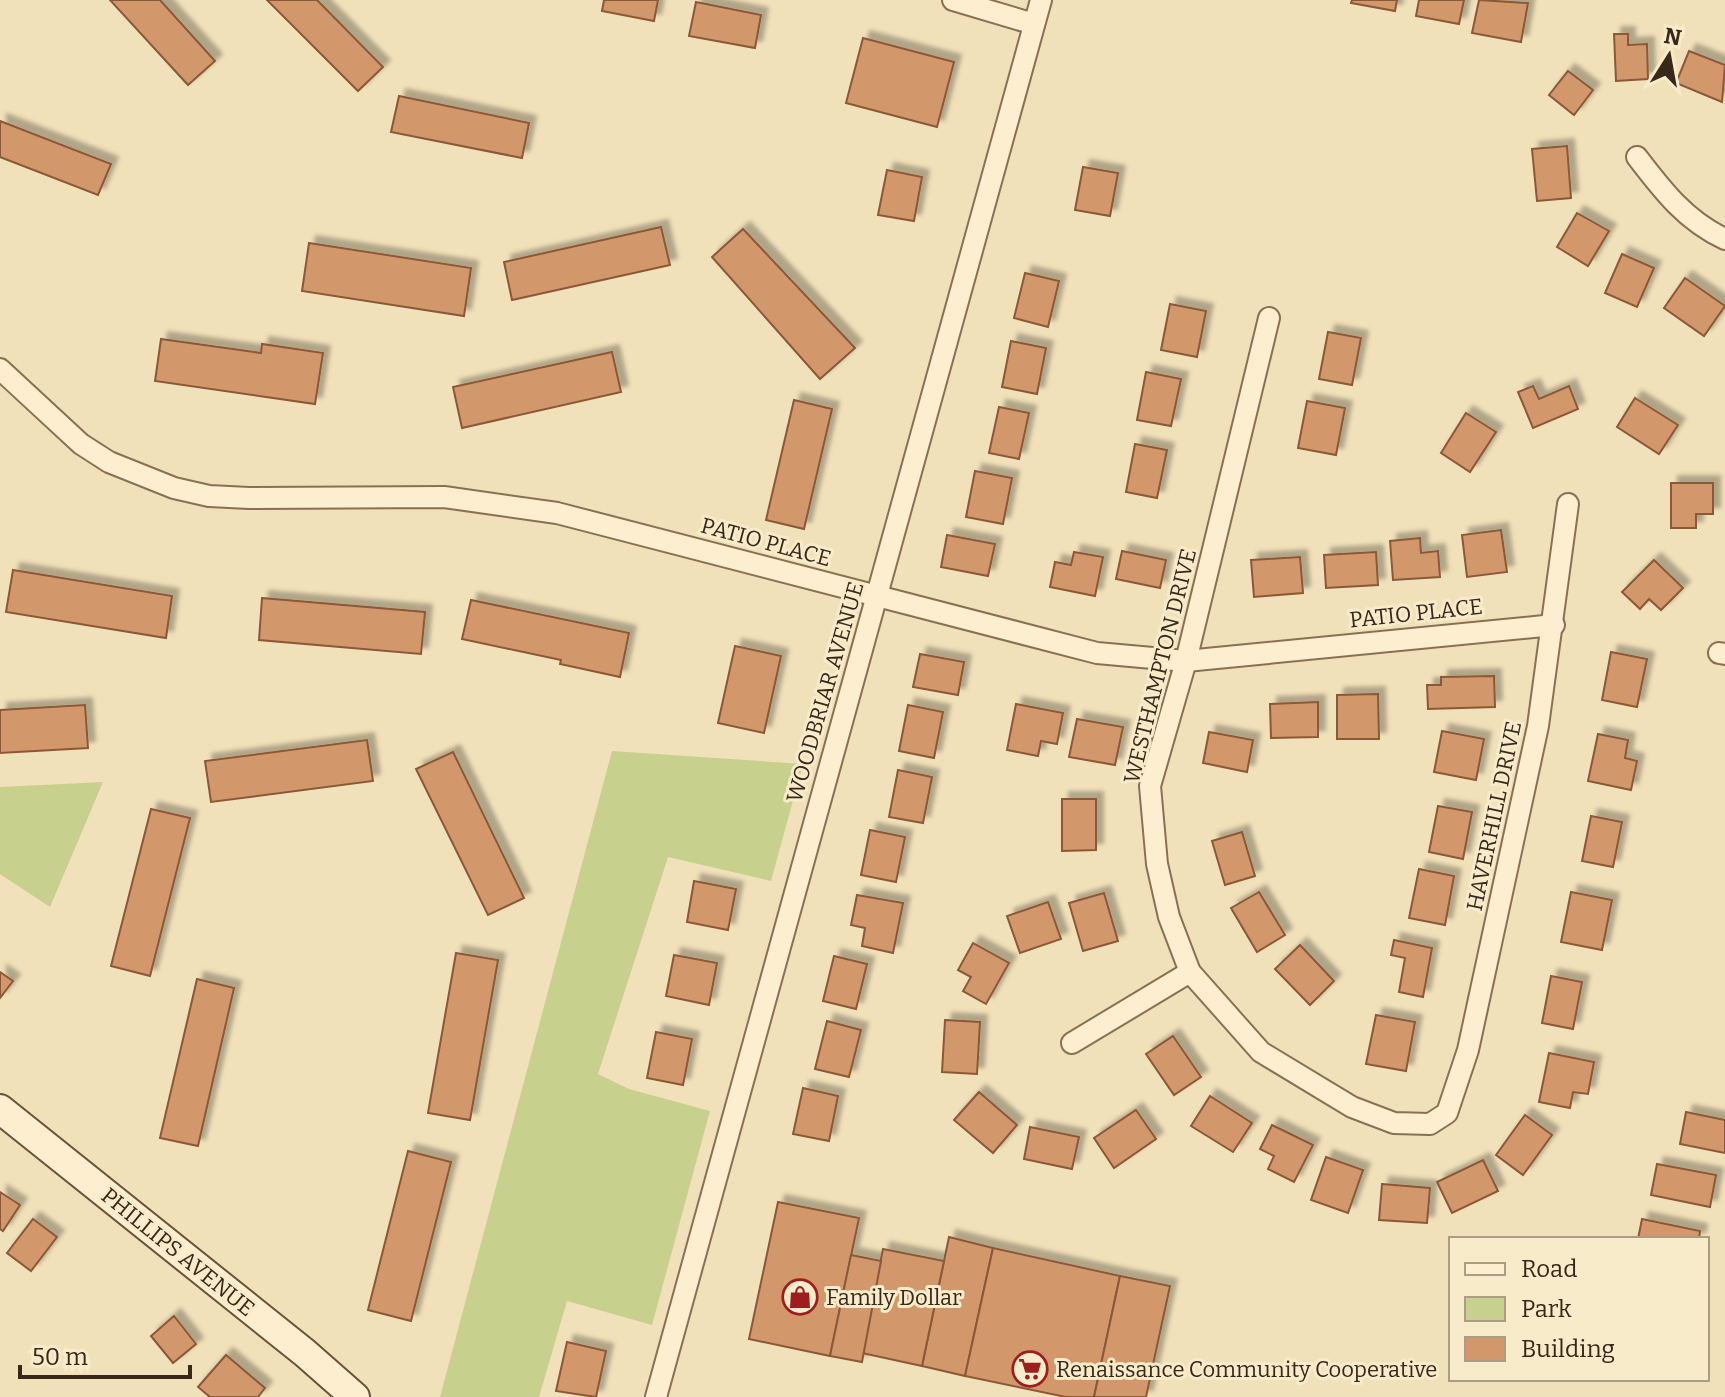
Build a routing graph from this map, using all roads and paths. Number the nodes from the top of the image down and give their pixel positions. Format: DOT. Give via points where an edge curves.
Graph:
graph roads {
  1 [pos="953,0"];
  2 [pos="1041,0"];
  3 [pos="1034,24"];
  4 [pos="1637,157"];
  5 [pos="1725,239"];
  6 [pos="1269,318"];
  7 [pos="0,369"];
  8 [pos="1568,504"];
  9 [pos="877,596"];
  10 [pos="1554,625"];
  11 [pos="1186,661"];
  12 [pos="1190,972"];
  13 [pos="1072,1043"];
  14 [pos="0,1109"];
  15 [pos="1430,1124"];
  16 [pos="355,1397"];
  17 [pos="656,1397"];
  1 -- 3 [label="street"];
  2 -- 3 [label="street, WOODBRIAR AVENUE"];
  3 -- 9 [label="street, WOODBRIAR AVENUE"];
  4 -- 5 [label="street" via="1699,227"];
  6 -- 11 [label="street, WESTHAMPTON DRIVE"];
  7 -- 9 [label="street, PATIO PLACE" via="81,444 109,462 174,488 249,498 385,496 493,502 557,513"];
  8 -- 10 [label="street, HAVERHILL DRIVE"];
  9 -- 11 [label="street, PATIO PLACE" via="1062,647"];
  9 -- 17 [label="street, WOODBRIAR AVENUE"];
  10 -- 11 [label="street, PATIO PLACE"];
  10 -- 15 [label="street, HAVERHILL DRIVE" via="1538,726 1468,1050 1447,1113"];
  11 -- 12 [label="street, WESTHAMPTON DRIVE" via="1150,786 1160,878"];
  12 -- 13 [label="street"];
  12 -- 15 [label="street, WESTHAMPTON DRIVE" via="1261,1052 1310,1084 1394,1123"];
  14 -- 16 [label="street, PHILLIPS AVENUE"];
}
